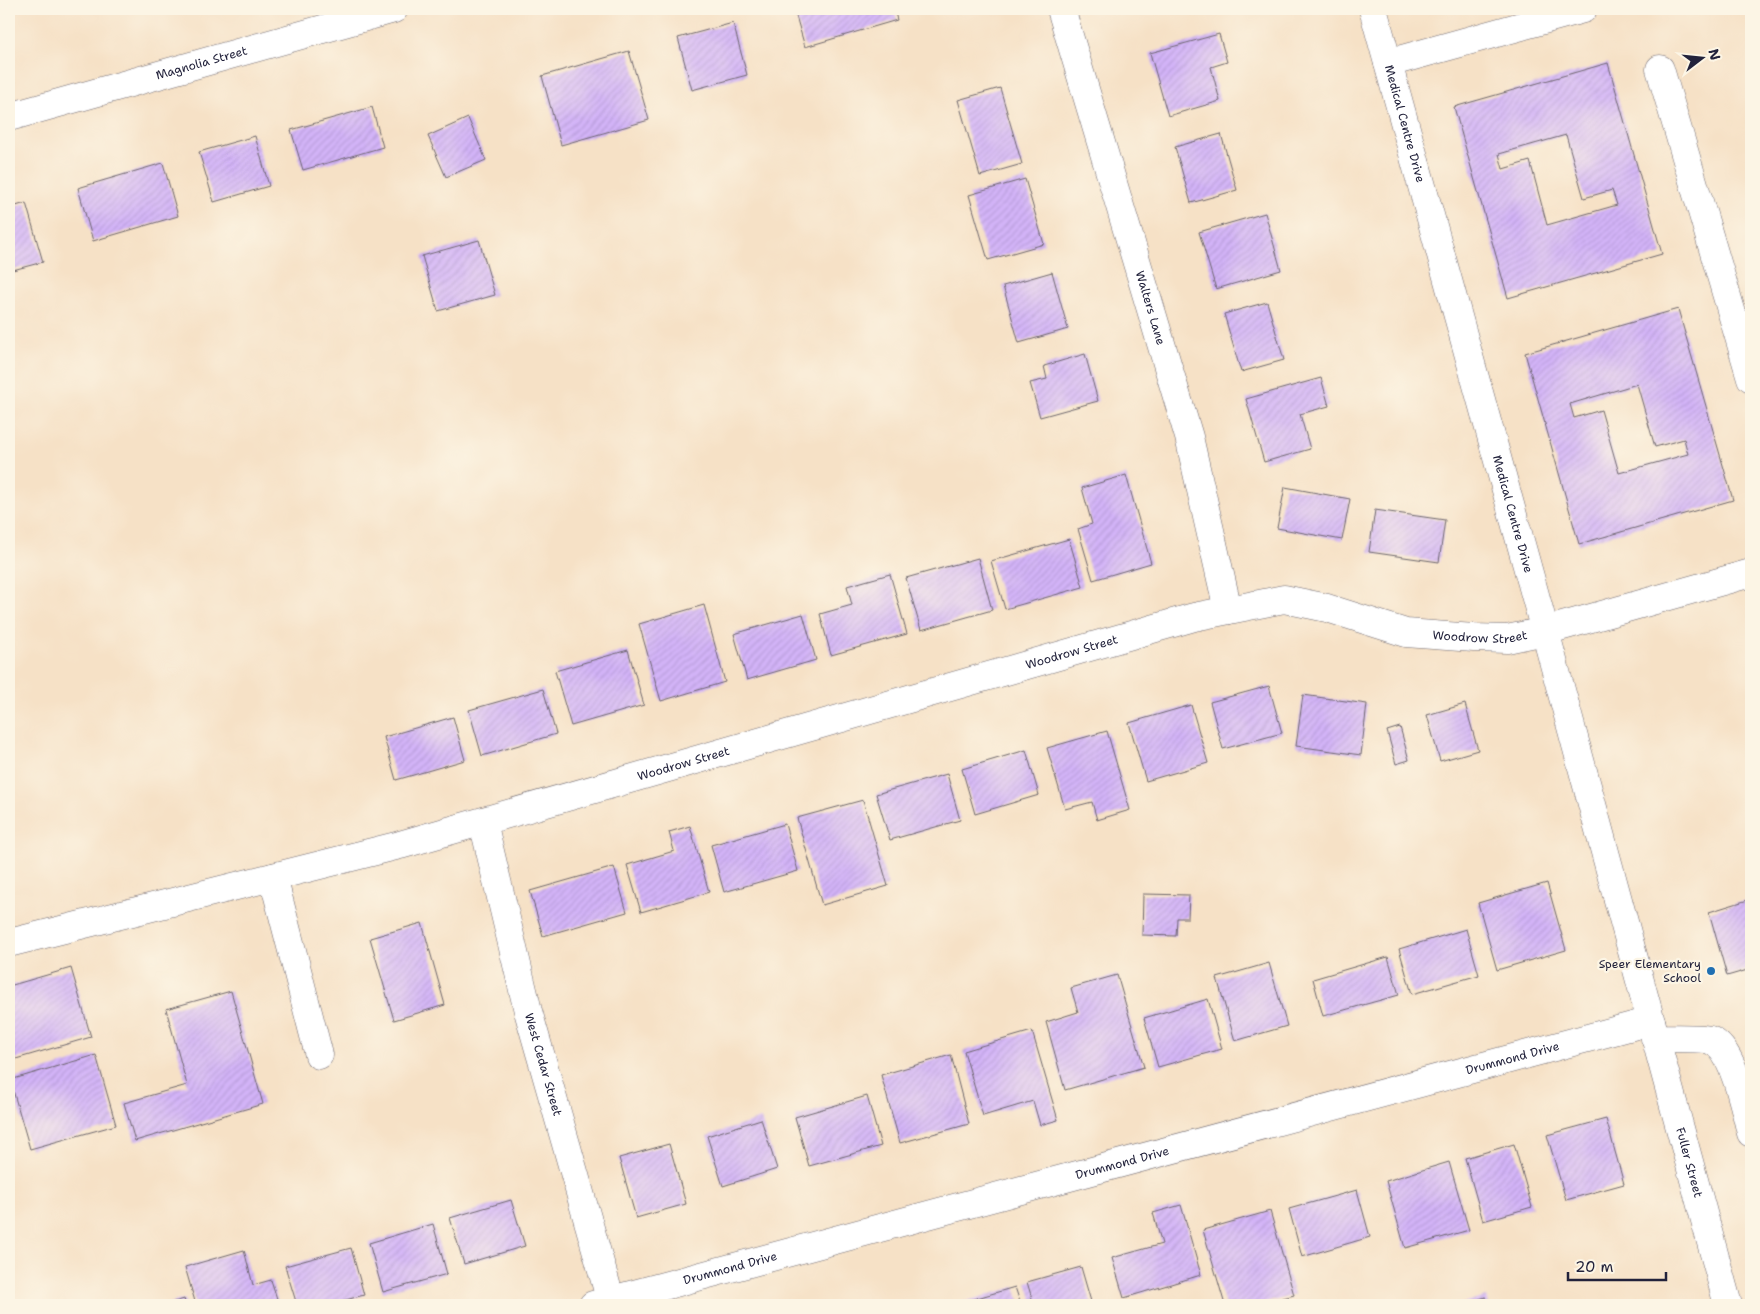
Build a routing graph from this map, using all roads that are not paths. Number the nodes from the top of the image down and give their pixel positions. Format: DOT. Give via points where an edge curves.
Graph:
graph roads {
  1 [pos="394,9"];
  2 [pos="1061,9"];
  3 [pos="1373,9"];
  4 [pos="1583,9"];
  5 [pos="1388,63"];
  6 [pos="1660,69"];
  7 [pos="9,117"];
  8 [pos="1751,378"];
  9 [pos="1751,573"];
  10 [pos="1228,610"];
  11 [pos="1545,631"];
  12 [pos="483,822"];
  13 [pos="273,877"];
  14 [pos="9,943"];
  15 [pos="1653,1029"];
  16 [pos="319,1055"];
  17 [pos="1751,1134"];
  18 [pos="605,1304"];
  19 [pos="1728,1305"];
  1 -- 7 [label="street, Magnolia Street"];
  2 -- 10 [label="street, Walters Lane" via="1189,437"];
  3 -- 5 [label="street, Medical Centre Drive"];
  4 -- 5 [label="street"];
  5 -- 11 [label="street, Medical Centre Drive"];
  6 -- 8 [label="street"];
  9 -- 11 [label="street, Woodrow Street"];
  10 -- 11 [label="street, Woodrow Street" via="1284,599 1328,608 1406,633 1507,639"];
  10 -- 12 [label="street, Woodrow Street" via="1194,617"];
  11 -- 15 [label="street, Medical Centre Drive"];
  12 -- 13 [label="street, Woodrow Street"];
  12 -- 18 [label="street, West Cedar Street" via="528,1011"];
  13 -- 14 [label="street, Woodrow Street"];
  13 -- 16 [label="street"];
  15 -- 17 [label="street, Drummond Drive" via="1710,1040 1724,1050 1732,1066"];
  15 -- 18 [label="street, Drummond Drive"];
  15 -- 19 [label="street, Fuller Street"];
}
